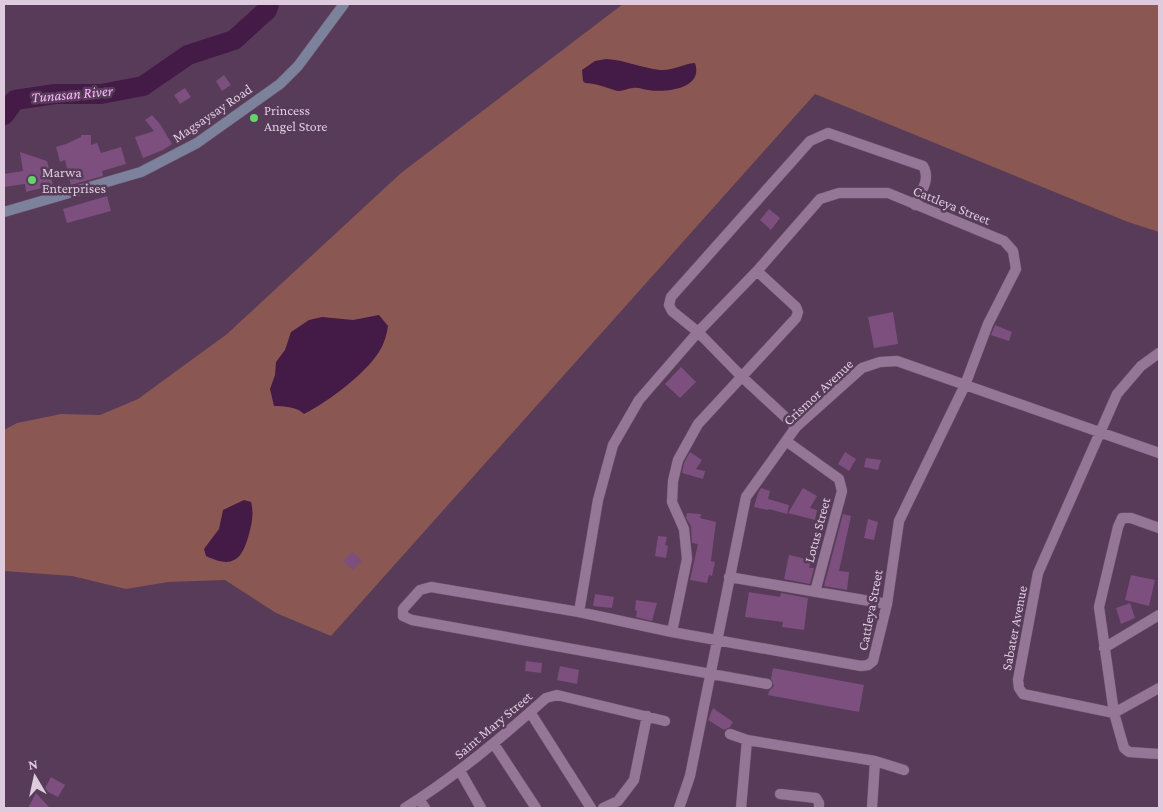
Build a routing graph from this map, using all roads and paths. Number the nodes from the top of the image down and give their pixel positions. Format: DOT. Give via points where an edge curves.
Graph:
graph roads {
  1 [pos="344,4"];
  2 [pos="915,205"];
  3 [pos="4,212"];
  4 [pos="757,271"];
  5 [pos="698,332"];
  6 [pos="1159,353"];
  7 [pos="741,376"];
  8 [pos="965,385"];
  9 [pos="796,427"];
  10 [pos="1099,433"];
  11 [pos="786,441"];
  12 [pos="1159,453"];
  13 [pos="1159,528"];
  14 [pos="729,577"];
  15 [pos="815,592"];
  16 [pos="887,604"];
  17 [pos="579,612"];
  18 [pos="1159,615"];
  19 [pos="672,632"];
  20 [pos="718,640"];
  21 [pos="1104,648"];
  22 [pos="711,674"];
  23 [pos="767,684"];
  24 [pos="1159,688"];
  25 [pos="530,712"];
  26 [pos="1114,714"];
  27 [pos="647,716"];
  28 [pos="665,721"];
  29 [pos="730,734"];
  30 [pos="747,740"];
  31 [pos="494,744"];
  32 [pos="1159,754"];
  33 [pos="875,761"];
  34 [pos="904,770"];
  35 [pos="460,771"];
  36 [pos="780,794"];
  37 [pos="422,804"];
  38 [pos="405,808"];
  39 [pos="482,808"];
  40 [pos="536,808"];
  41 [pos="591,808"];
  42 [pos="603,808"];
  43 [pos="679,808"];
  44 [pos="741,808"];
  45 [pos="819,808"];
  46 [pos="872,808"];
  1 -- 3 [label="main road, Magsaysay Road" via="310,51 280,84 197,144 142,172"];
  2 -- 4 [label="street, Cattleya Street" via="888,194 838,193 820,199"];
  2 -- 5 [label="street" via="927,180 923,166 828,133 810,140 671,297 669,305 672,311"];
  2 -- 8 [label="street, Cattleya Street" via="1004,241 1013,251 1016,269 988,324"];
  4 -- 5 [label="street, Cattleya Street"];
  4 -- 7 [label="street" via="798,312"];
  5 -- 7 [label="street"];
  5 -- 17 [label="street, Cattleya Street" via="639,400 613,445 598,500"];
  6 -- 10 [label="street" via="1141,366 1117,394"];
  7 -- 9 [label="street"];
  7 -- 19 [label="street" via="698,424 678,460 672,481 672,502 684,528 688,560"];
  8 -- 9 [label="street, Crismor Avenue" via="896,361 880,362 862,368"];
  8 -- 10 [label="street, Crismor Avenue"];
  8 -- 16 [label="street, Cattleya Street" via="899,521"];
  9 -- 11 [label="street, Crismor Avenue"];
  10 -- 12 [label="street, Crismor Avenue"];
  10 -- 26 [label="street, Sabater Avenue" via="1038,573 1018,680 1023,694"];
  11 -- 14 [label="street, Crismor Avenue" via="746,497"];
  11 -- 15 [label="street, Lotus Street" via="841,484 842,491"];
  13 -- 21 [label="street" via="1122,518 1099,607"];
  14 -- 15 [label="street"];
  14 -- 20 [label="street, Crismor Avenue"];
  15 -- 16 [label="street"];
  16 -- 20 [label="street, Cattleya Street" via="874,661 861,666"];
  17 -- 19 [label="street, Cattleya Street"];
  17 -- 22 [label="street" via="431,587 420,590 403,609 403,616"];
  18 -- 21 [label="street"];
  19 -- 20 [label="street, Cattleya Street"];
  20 -- 22 [label="street, Crismor Avenue"];
  21 -- 26 [label="street"];
  22 -- 23 [label="street"];
  22 -- 43 [label="street, Crismor Avenue" via="690,776"];
  24 -- 26 [label="street"];
  25 -- 27 [label="street, Saint Mary Street" via="546,698 557,695"];
  25 -- 31 [label="street, Saint Mary Street"];
  25 -- 41 [label="street"];
  26 -- 32 [label="street" via="1124,748 1129,752"];
  27 -- 28 [label="street, Saint Mary Street"];
  27 -- 42 [label="street" via="634,780 618,801"];
  29 -- 30 [label="street"];
  30 -- 33 [label="street"];
  30 -- 44 [label="street"];
  31 -- 35 [label="street, Saint Mary Street"];
  31 -- 40 [label="street"];
  33 -- 34 [label="street"];
  33 -- 46 [label="street"];
  35 -- 37 [label="street, Saint Mary Street"];
  35 -- 39 [label="street"];
  36 -- 45 [label="street" via="816,798"];
  37 -- 38 [label="street, Saint Mary Street"];
}
